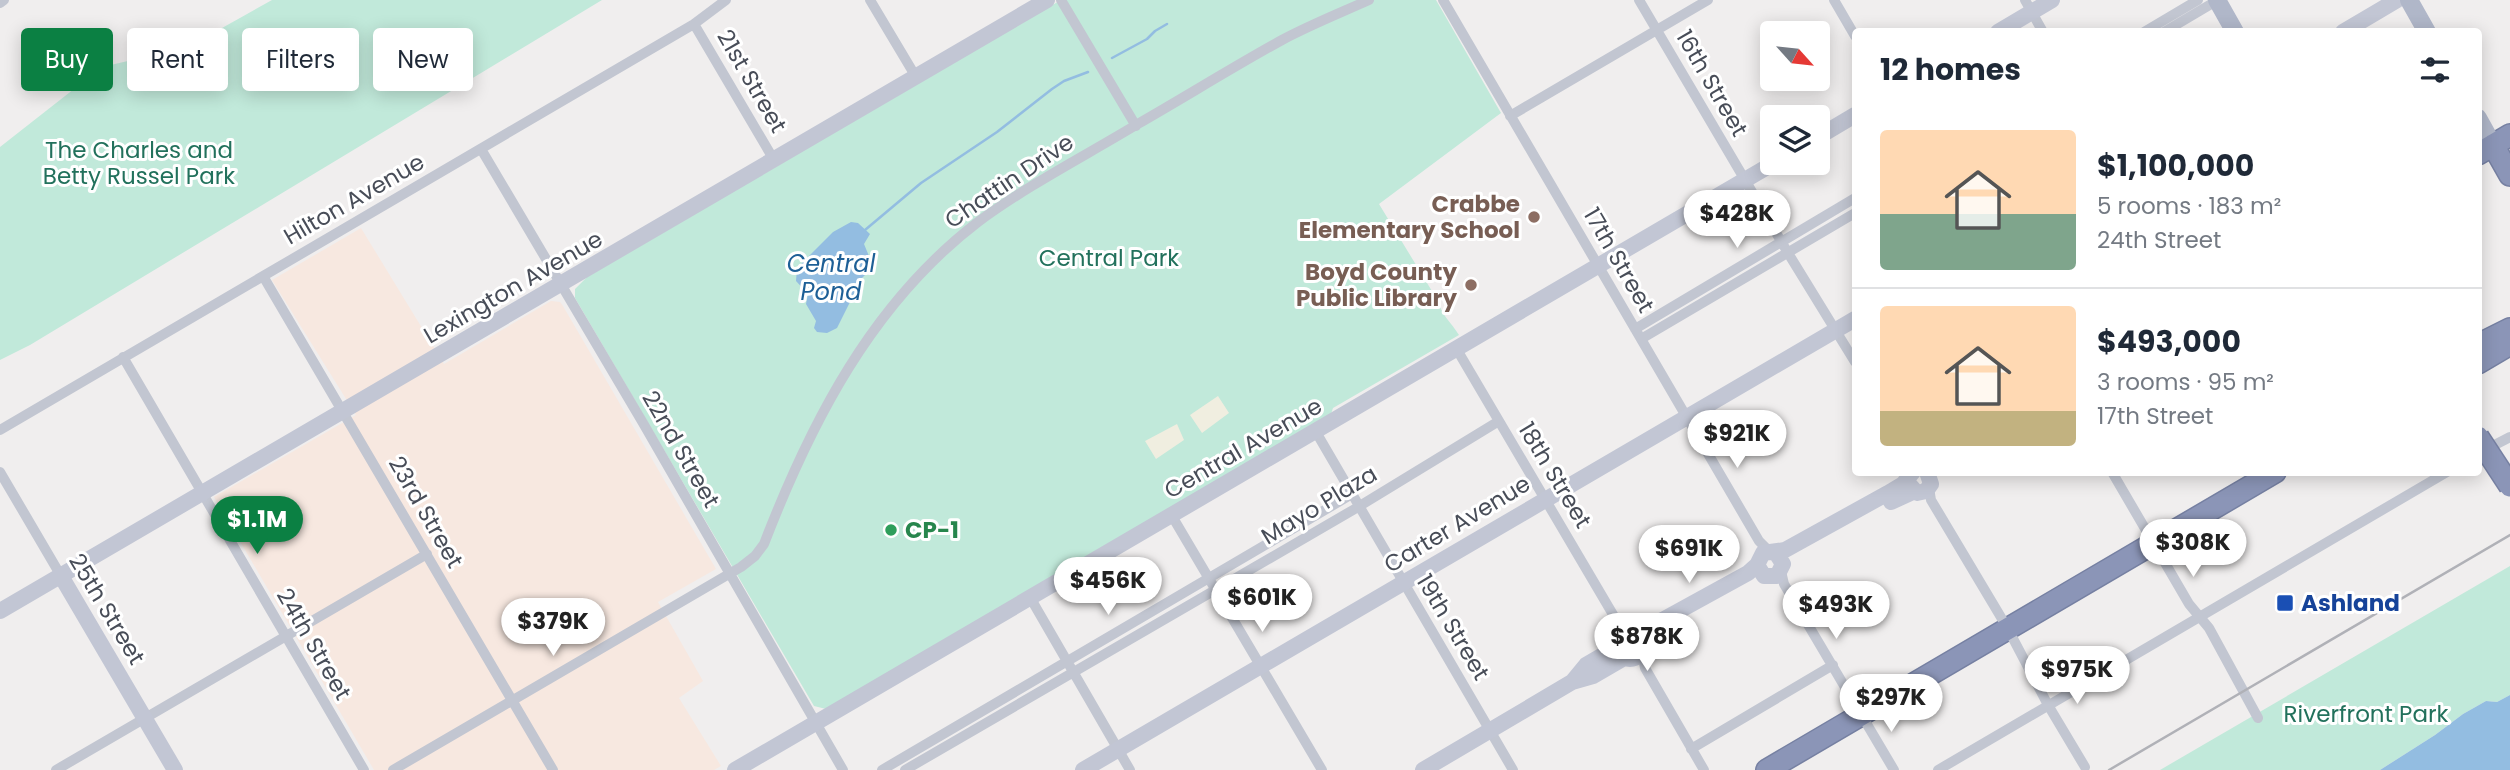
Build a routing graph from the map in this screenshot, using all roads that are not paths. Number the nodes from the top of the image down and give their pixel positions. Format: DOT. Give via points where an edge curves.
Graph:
graph roads {
  1 [pos="726,0"];
  2 [pos="870,0"];
  3 [pos="1047,0"];
  4 [pos="1062,0"];
  5 [pos="1369,0"];
  6 [pos="1443,0"];
  7 [pos="1639,0"];
  8 [pos="1708,0"];
  9 [pos="1834,0"];
  10 [pos="2052,0"];
  11 [pos="2198,0"];
  12 [pos="2217,0"];
  13 [pos="2397,0"];
  14 [pos="2409,0"];
  15 [pos="2028,6"];
  16 [pos="694,24"];
  17 [pos="2003,28"];
  18 [pos="2041,28"];
  19 [pos="2151,28"];
  20 [pos="2171,28"];
  21 [pos="2233,28"];
  22 [pos="2350,28"];
  23 [pos="2425,28"];
  24 [pos="1657,30"];
  25 [pos="1852,31"];
  26 [pos="916,76"];
  27 [pos="1510,116"];
  28 [pos="1852,117"];
  29 [pos="2482,125"];
  30 [pos="1136,126"];
  31 [pos="1830,130"];
  32 [pos="2494,145"];
  33 [pos="481,149"];
  34 [pos="774,160"];
  35 [pos="1760,171"];
  36 [pos="2510,175"];
  37 [pos="1744,180"];
  38 [pos="1852,200"];
  39 [pos="1852,216"];
  40 [pos="1781,242"];
  41 [pos="1788,253"];
  42 [pos="1599,265"];
  43 [pos="263,276"];
  44 [pos="561,285"];
  45 [pos="1852,320"];
  46 [pos="1635,328"];
  47 [pos="2510,329"];
  48 [pos="1835,330"];
  49 [pos="1641,339"];
  50 [pos="2482,343"];
  51 [pos="2510,344"];
  52 [pos="1456,348"];
  53 [pos="1852,357"];
  54 [pos="123,358"];
  55 [pos="2482,361"];
  56 [pos="343,412"];
  57 [pos="1686,416"];
  58 [pos="1499,421"];
  59 [pos="0,430"];
  60 [pos="1316,432"];
  61 [pos="2510,437"];
  62 [pos="2482,443"];
  63 [pos="2482,452"];
  64 [pos="0,472"];
  65 [pos="2114,476"];
  66 [pos="2268,476"];
  67 [pos="2440,476"];
  68 [pos="1924,483"];
  69 [pos="2510,486"];
  70 [pos="202,493"];
  71 [pos="1352,494"];
  72 [pos="1544,499"];
  73 [pos="1359,505"];
  74 [pos="1172,516"];
  75 [pos="2154,544"];
  76 [pos="427,554"];
  77 [pos="1771,564"];
  78 [pos="729,573"];
  79 [pos="61,576"];
  80 [pos="1209,577"];
  81 [pos="1403,583"];
  82 [pos="1216,589"];
  83 [pos="1031,598"];
  84 [pos="0,611"];
  85 [pos="2202,617"];
  86 [pos="2008,629"];
  87 [pos="286,638"];
  88 [pos="1631,646"];
  89 [pos="1067,660"];
  90 [pos="1833,665"];
  91 [pos="1262,666"];
  92 [pos="1074,673"];
  93 [pos="512,700"];
  94 [pos="2048,705"];
  95 [pos="1861,715"];
  96 [pos="2258,718"];
  97 [pos="146,720"];
  98 [pos="817,723"];
  99 [pos="1490,731"];
  100 [pos="1691,749"];
  101 [pos="1118,750"];
  102 [pos="2085,767"];
  103 [pos="56,770"];
  104 [pos="175,770"];
  105 [pos="364,770"];
  106 [pos="393,770"];
  107 [pos="553,770"];
  108 [pos="735,770"];
  109 [pos="843,770"];
  110 [pos="882,770"];
  111 [pos="905,770"];
  112 [pos="1083,770"];
  113 [pos="1129,770"];
  114 [pos="1322,770"];
  115 [pos="1423,770"];
  116 [pos="1513,770"];
  117 [pos="1704,770"];
  118 [pos="1767,770"];
  119 [pos="1894,770"];
  120 [pos="1938,770"];
  1 -- 16 [label="street, Hilton Avenue"];
  2 -- 26 [label="street"];
  3 -- 26 [label="street, Lexington Avenue"];
  4 -- 30 [label="street"];
  5 -- 30 [label="street, Chattin Drive" via="1283,40"];
  6 -- 27 [label="street, 17th Street"];
  7 -- 24 [label="street, 16th Street"];
  8 -- 24 [label="street"];
  9 -- 25 [label="street"];
  10 -- 15 [label="street"];
  11 -- 19 [label="street"];
  12 -- 20 [label="street"];
  12 -- 21 [label="main road"];
  13 -- 22 [label="street"];
  14 -- 23 [label="main road"];
  15 -- 17 [label="street"];
  15 -- 18 [label="street"];
  16 -- 33 [label="street, Hilton Avenue"];
  16 -- 34 [label="street, 21st Street"];
  24 -- 27 [label="street"];
  24 -- 37 [label="street, 16th Street"];
  26 -- 34 [label="street, Lexington Avenue"];
  27 -- 42 [label="street, 17th Street"];
  28 -- 31 [label="street"];
  29 -- 32 [label="main road"];
  30 -- 78 [label="street, Chattin Drive" via="998,208 908,286 843,377 792,472 759,551"];
  32 -- 36 [label="highway"];
  33 -- 43 [label="street, Hilton Avenue"];
  33 -- 44 [label="street, 22nd Street"];
  34 -- 44 [label="street, Lexington Avenue"];
  35 -- 37 [label="street, Central Avenue"];
  37 -- 40 [label="street, 16th Street"];
  37 -- 42 [label="street, Central Avenue"];
  38 -- 40 [label="street"];
  39 -- 41 [label="street"];
  40 -- 41 [label="street, 16th Street"];
  40 -- 46 [label="street"];
  41 -- 48 [label="street, 16th Street"];
  41 -- 49 [label="street"];
  42 -- 46 [label="street, 17th Street"];
  42 -- 52 [label="street, Central Avenue"];
  43 -- 54 [label="street, Hilton Avenue"];
  43 -- 56 [label="street, 23rd Street"];
  44 -- 56 [label="street, Lexington Avenue"];
  44 -- 78 [label="street, 22nd Street"];
  45 -- 48 [label="street, Carter Avenue"];
  46 -- 49 [label="street, 17th Street"];
  47 -- 50 [label="highway"];
  48 -- 53 [label="street, 16th Street"];
  48 -- 57 [label="street, Carter Avenue"];
  49 -- 57 [label="street, 17th Street"];
  51 -- 55 [label="highway"];
  52 -- 58 [label="street, 18th Street"];
  52 -- 60 [label="street, Central Avenue"];
  54 -- 59 [label="street, Hilton Avenue"];
  54 -- 70 [label="street, 24th Street"];
  56 -- 70 [label="street, Lexington Avenue"];
  56 -- 76 [label="street, 23rd Street"];
  57 -- 72 [label="street, Carter Avenue"];
  57 -- 77 [label="street, 17th Street"];
  58 -- 72 [label="street, 18th Street"];
  58 -- 73 [label="street, Mayo Plaza"];
  60 -- 71 [label="street, 19th Street"];
  60 -- 74 [label="street, Central Avenue"];
  61 -- 63 [label="street"];
  62 -- 69 [label="highway, bridge"];
  64 -- 79 [label="street, 25th Street"];
  65 -- 75 [label="street"];
  66 -- 75 [label="highway"];
  67 -- 85 [label="street"];
  68 -- 77 [label="street" via="1888,494 1793,546"];
  68 -- 86 [label="street"];
  70 -- 79 [label="street, Lexington Avenue"];
  70 -- 87 [label="street, 24th Street"];
  71 -- 73 [label="street, 19th Street"];
  71 -- 80 [label="street, Mayo Plaza"];
  72 -- 81 [label="street, Carter Avenue"];
  72 -- 88 [label="street, 18th Street"];
  73 -- 81 [label="street, 19th Street"];
  73 -- 82 [label="street, Mayo Plaza"];
  74 -- 80 [label="street"];
  74 -- 83 [label="street, Central Avenue"];
  75 -- 85 [label="street" via="2189,604"];
  75 -- 86 [label="highway"];
  76 -- 87 [label="street"];
  76 -- 93 [label="street, 23rd Street"];
  77 -- 88 [label="street" via="1748,573"];
  77 -- 90 [label="street, 17th Street"];
  78 -- 93 [label="street, Chattin Drive"];
  78 -- 98 [label="street, 22nd Street"];
  79 -- 84 [label="street, Lexington Avenue"];
  79 -- 97 [label="street, 25th Street"];
  80 -- 82 [label="street"];
  80 -- 89 [label="street, Mayo Plaza"];
  81 -- 91 [label="street, Carter Avenue"];
  81 -- 99 [label="street, 19th Street"];
  82 -- 91 [label="street"];
  82 -- 92 [label="street, Mayo Plaza"];
  83 -- 89 [label="street"];
  83 -- 98 [label="street, Central Avenue"];
  85 -- 94 [label="street"];
  85 -- 96 [label="street"];
  86 -- 94 [label="street"];
  86 -- 95 [label="highway"];
  87 -- 97 [label="street"];
  87 -- 105 [label="street, 24th Street"];
  88 -- 99 [label="street" via="1593,676 1572,682"];
  88 -- 100 [label="street, 18th Street"];
  89 -- 92 [label="street"];
  89 -- 110 [label="street, Mayo Plaza"];
  90 -- 95 [label="street, 17th Street"];
  90 -- 100 [label="street"];
  91 -- 101 [label="street, Carter Avenue"];
  91 -- 114 [label="street"];
  92 -- 101 [label="street"];
  92 -- 111 [label="street, Mayo Plaza"];
  93 -- 106 [label="street, Chattin Drive"];
  93 -- 107 [label="street, 23rd Street"];
  94 -- 102 [label="street"];
  94 -- 120 [label="street"];
  95 -- 118 [label="highway"];
  95 -- 119 [label="street, 17th Street"];
  97 -- 103 [label="street"];
  97 -- 104 [label="street, 25th Street"];
  98 -- 108 [label="street, Central Avenue"];
  98 -- 109 [label="street, 22nd Street"];
  99 -- 115 [label="street"];
  99 -- 116 [label="street, 19th Street"];
  100 -- 117 [label="street, 18th Street"];
  101 -- 112 [label="street, Carter Avenue"];
  101 -- 113 [label="street"];
}
